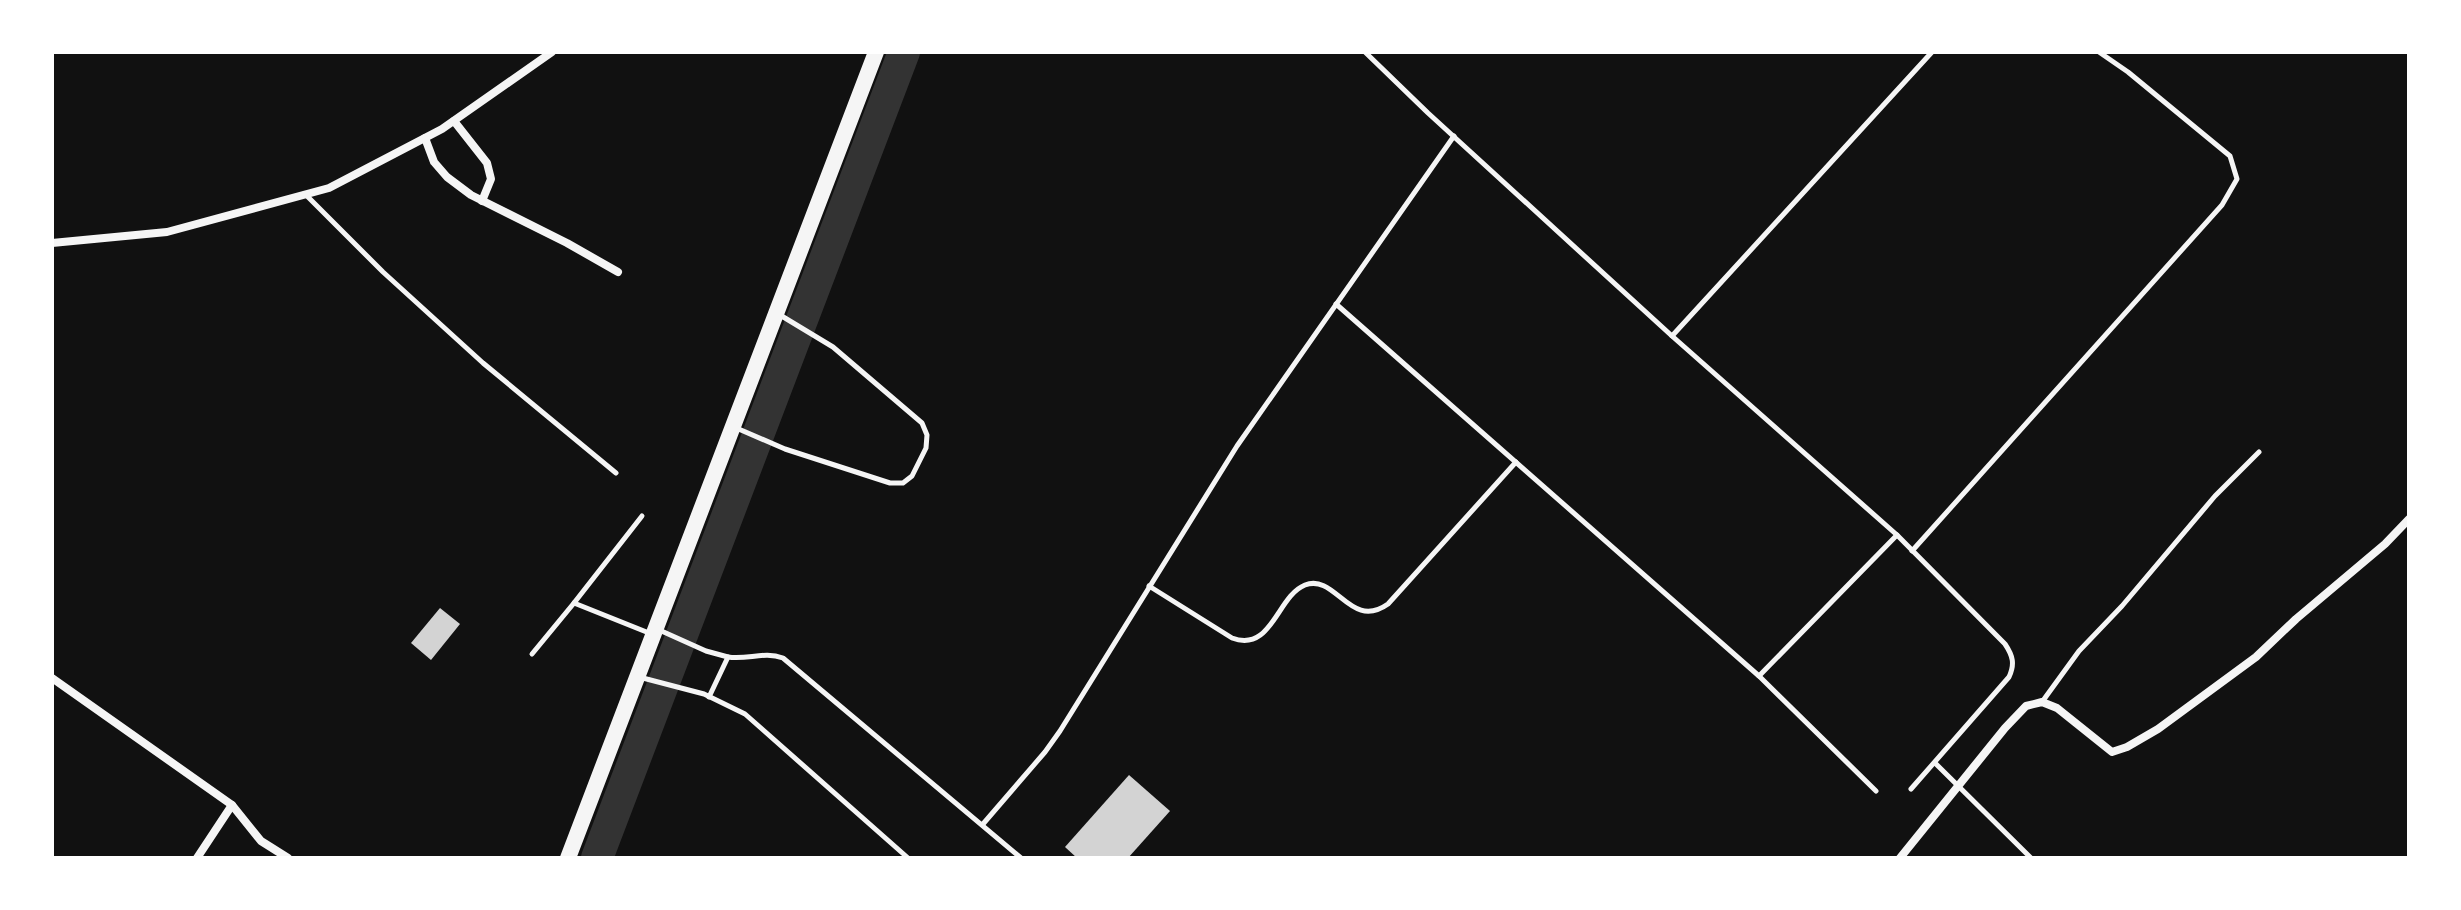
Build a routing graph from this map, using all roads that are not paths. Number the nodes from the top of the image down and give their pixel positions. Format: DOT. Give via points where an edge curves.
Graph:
graph roads {
  1 [pos="552,52"];
  2 [pos="876,52"];
  3 [pos="1365,52"];
  4 [pos="1932,52"];
  5 [pos="2099,52"];
  6 [pos="454,121"];
  7 [pos="1454,136"];
  8 [pos="425,138"];
  9 [pos="305,194"];
  10 [pos="482,201"];
  11 [pos="52,243"];
  12 [pos="618,272"];
  13 [pos="1336,304"];
  14 [pos="779,315"];
  15 [pos="1672,336"];
  16 [pos="738,429"];
  17 [pos="2259,452"];
  18 [pos="1516,462"];
  19 [pos="616,473"];
  20 [pos="642,516"];
  21 [pos="2409,519"];
  22 [pos="1897,535"];
  23 [pos="1912,551"];
  24 [pos="1149,586"];
  25 [pos="574,603"];
  26 [pos="661,633"];
  27 [pos="532,654"];
  28 [pos="728,657"];
  29 [pos="1759,676"];
  30 [pos="52,678"];
  31 [pos="645,679"];
  32 [pos="706,696"];
  33 [pos="2042,702"];
  34 [pos="1935,763"];
  35 [pos="1959,786"];
  36 [pos="1911,789"];
  37 [pos="1876,791"];
  38 [pos="232,805"];
  39 [pos="983,824"];
  40 [pos="197,858"];
  41 [pos="288,858"];
  42 [pos="568,858"];
  43 [pos="908,858"];
  44 [pos="1021,858"];
  45 [pos="1900,858"];
  46 [pos="2031,858"];
  1 -- 6 [label="street"];
  2 -- 14 [label="main road"];
  3 -- 7 [label="lane"];
  4 -- 15 [label="lane"];
  5 -- 23 [label="lane" via="2230,156 2237,179 2222,205"];
  6 -- 8 [label="street"];
  6 -- 10 [label="street" via="487,163 491,179"];
  7 -- 13 [label="lane"];
  7 -- 15 [label="lane"];
  8 -- 9 [label="street" via="329,188"];
  8 -- 10 [label="street" via="447,177"];
  9 -- 11 [label="street" via="167,232"];
  9 -- 19 [label="lane" via="483,363"];
  10 -- 12 [label="street"];
  13 -- 18 [label="lane"];
  13 -- 24 [label="lane" via="1237,446"];
  14 -- 16 [label="main road"];
  14 -- 16 [label="lane" via="833,347 922,423 926,448 903,483 785,449"];
  15 -- 22 [label="lane"];
  16 -- 26 [label="main road"];
  17 -- 33 [label="lane" via="2079,651"];
  18 -- 24 [label="lane" via="1379,611 1354,608 1328,589 1307,584 1267,629 1243,642"];
  18 -- 29 [label="lane"];
  20 -- 25 [label="lane"];
  21 -- 33 [label="street" via="2256,657 2127,747 2112,752 2072,718"];
  22 -- 23 [label="lane"];
  22 -- 29 [label="lane"];
  23 -- 34 [label="lane" via="2005,644 2013,661 2009,677"];
  24 -- 39 [label="lane" via="1052,741"];
  25 -- 26 [label="lane"];
  25 -- 27 [label="lane"];
  26 -- 28 [label="lane"];
  26 -- 31 [label="main road"];
  28 -- 32 [label="lane"];
  28 -- 39 [label="lane" via="783,658"];
  29 -- 37 [label="lane"];
  30 -- 38 [label="street"];
  31 -- 32 [label="lane"];
  31 -- 42 [label="main road"];
  32 -- 43 [label="lane" via="745,714"];
  33 -- 35 [label="street" via="2021,709"];
  34 -- 35 [label="lane"];
  34 -- 36 [label="lane"];
  35 -- 45 [label="street"];
  35 -- 46 [label="lane"];
  38 -- 40 [label="street"];
  38 -- 41 [label="street" via="261,841"];
  39 -- 44 [label="lane"];
}
